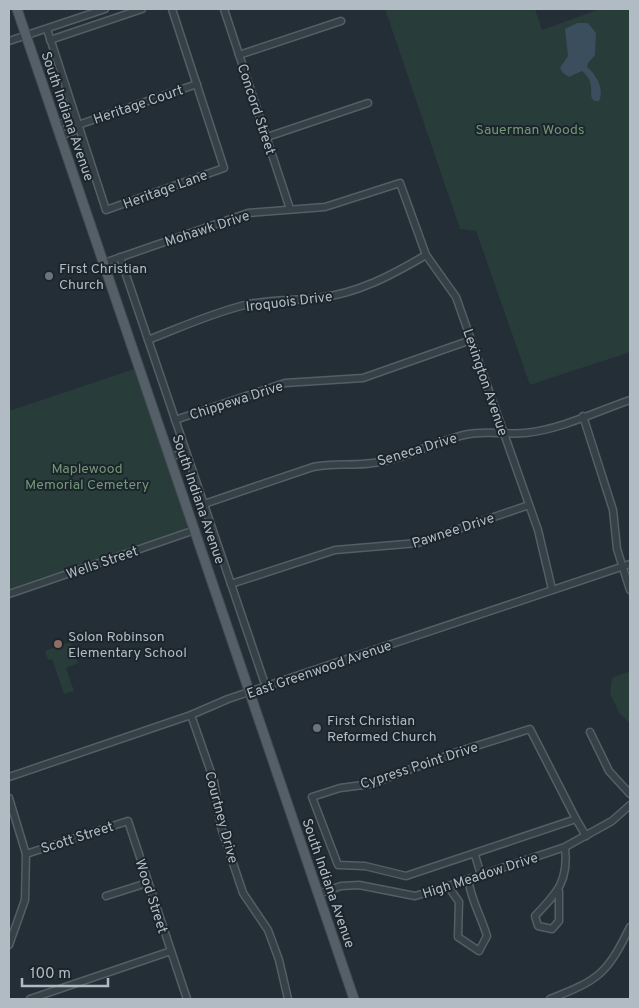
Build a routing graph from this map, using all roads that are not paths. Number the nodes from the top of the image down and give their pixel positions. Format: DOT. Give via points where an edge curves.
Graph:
graph roads {
  1 [pos="17,9"];
  2 [pos="105,9"];
  3 [pos="142,9"];
  4 [pos="172,9"];
  5 [pos="224,9"];
  6 [pos="340,21"];
  7 [pos="46,29"];
  8 [pos="26,36"];
  9 [pos="50,40"];
  10 [pos="9,41"];
  11 [pos="239,55"];
  12 [pos="197,84"];
  13 [pos="368,103"];
  14 [pos="78,124"];
  15 [pos="56,125"];
  16 [pos="60,136"];
  17 [pos="267,137"];
  18 [pos="400,183"];
  19 [pos="290,209"];
  20 [pos="426,255"];
  21 [pos="120,257"];
  22 [pos="104,263"];
  23 [pos="148,340"];
  24 [pos="471,340"];
  25 [pos="630,400"];
  26 [pos="583,416"];
  27 [pos="175,420"];
  28 [pos="503,432"];
  29 [pos="186,452"];
  30 [pos="170,457"];
  31 [pos="204,504"];
  32 [pos="529,505"];
  33 [pos="195,530"];
  34 [pos="630,564"];
  35 [pos="622,567"];
  36 [pos="231,584"];
  37 [pos="552,589"];
  38 [pos="630,590"];
  39 [pos="9,594"];
  40 [pos="266,687"];
  41 [pos="250,692"];
  42 [pos="191,715"];
  43 [pos="590,732"];
  44 [pos="9,777"];
  45 [pos="630,794"];
  46 [pos="9,798"];
  47 [pos="630,805"];
  48 [pos="576,819"];
  49 [pos="128,821"];
  50 [pos="586,836"];
  51 [pos="565,847"];
  52 [pos="26,854"];
  53 [pos="475,855"];
  54 [pos="481,875"];
  55 [pos="468,880"];
  56 [pos="147,883"];
  57 [pos="448,886"];
  58 [pos="558,891"];
  59 [pos="318,894"];
  60 [pos="106,896"];
  61 [pos="630,927"];
  62 [pos="9,945"];
  63 [pos="171,951"];
  64 [pos="30,999"];
  65 [pos="187,999"];
  66 [pos="288,999"];
  67 [pos="354,999"];
  68 [pos="550,999"];
  1 -- 8 [label="main road, South Indiana Avenue"];
  2 -- 7 [label="street"];
  3 -- 9 [label="street"];
  4 -- 12 [label="street"];
  5 -- 11 [label="street, Concord Street"];
  6 -- 11 [label="street"];
  7 -- 8 [label="street"];
  7 -- 9 [label="street"];
  8 -- 10 [label="street"];
  8 -- 15 [label="main road, South Indiana Avenue"];
  9 -- 14 [label="street"];
  11 -- 17 [label="street, Concord Street"];
  12 -- 14 [label="street, Heritage Court"];
  12 -- 14 [label="street, Heritage Lane" via="224,168 106,210"];
  13 -- 17 [label="street"];
  14 -- 15 [label="street, Heritage Court" via="72,120"];
  14 -- 16 [label="street, Heritage Court" via="76,130"];
  15 -- 16 [label="main road, South Indiana Avenue"];
  16 -- 22 [label="main road, South Indiana Avenue"];
  17 -- 19 [label="street, Concord Street"];
  18 -- 19 [label="street, Mohawk Drive" via="325,207"];
  18 -- 20 [label="street, Lexington Avenue"];
  19 -- 21 [label="street, Mohawk Drive" via="248,213"];
  20 -- 23 [label="street, Iroquois Drive" via="355,290 317,298 244,305"];
  20 -- 24 [label="street, Lexington Avenue" via="456,297"];
  21 -- 22 [label="street, Mohawk Drive"];
  21 -- 23 [label="street"];
  22 -- 30 [label="main road, South Indiana Avenue"];
  23 -- 27 [label="street"];
  24 -- 27 [label="street, Chippewa Drive" via="363,378 285,383"];
  24 -- 28 [label="street, Lexington Avenue"];
  25 -- 26 [label="street, Seneca Drive"];
  26 -- 28 [label="street, Seneca Drive" via="525,433"];
  26 -- 35 [label="street" via="613,510"];
  27 -- 29 [label="street"];
  28 -- 31 [label="street, Seneca Drive" via="467,434 373,463 313,467"];
  28 -- 32 [label="street, Lexington Avenue"];
  29 -- 30 [label="street"];
  29 -- 31 [label="street"];
  30 -- 33 [label="main road, South Indiana Avenue"];
  31 -- 36 [label="street"];
  32 -- 36 [label="street, Pawnee Drive" via="418,543 335,550"];
  32 -- 37 [label="street, Lexington Avenue"];
  33 -- 39 [label="street, Wells Street"];
  33 -- 41 [label="main road, South Indiana Avenue"];
  34 -- 35 [label="street, East Greenwood Avenue"];
  35 -- 37 [label="street, East Greenwood Avenue"];
  35 -- 38 [label="street"];
  36 -- 40 [label="street"];
  37 -- 40 [label="street, East Greenwood Avenue"];
  40 -- 41 [label="street, East Greenwood Avenue"];
  41 -- 42 [label="street, East Greenwood Avenue"];
  41 -- 59 [label="main road, South Indiana Avenue"];
  42 -- 44 [label="street, East Greenwood Avenue"];
  42 -- 66 [label="street, Courtney Drive" via="214,780 221,827 243,893 268,930"];
  43 -- 45 [label="street" via="609,771"];
  46 -- 52 [label="street"];
  47 -- 50 [label="street, High Meadow Drive" via="612,821"];
  48 -- 50 [label="street"];
  48 -- 53 [label="street, Cypress Point Drive"];
  48 -- 53 [label="street, Cypress Point Drive" via="530,729 371,784 340,788 312,797 338,865 365,866 406,876"];
  49 -- 52 [label="street, Scott Street"];
  49 -- 56 [label="street, Wood Street"];
  50 -- 51 [label="street, High Meadow Drive"];
  51 -- 54 [label="street, High Meadow Drive"];
  51 -- 58 [label="street" via="567,864"];
  52 -- 62 [label="street" via="25,900"];
  53 -- 54 [label="street"];
  54 -- 55 [label="street, High Meadow Drive"];
  55 -- 57 [label="street, High Meadow Drive"];
  55 -- 57 [label="street" via="471,897 487,936 479,951 458,937 459,902"];
  56 -- 60 [label="street"];
  56 -- 63 [label="street, Wood Street"];
  57 -- 59 [label="street, High Meadow Drive" via="415,896 359,885 341,886"];
  58 -- 58 [label="street" via="559,921 552,929 538,926 535,916"];
  59 -- 67 [label="main road, South Indiana Avenue"];
  61 -- 68 [label="street" via="617,954 600,976"];
  63 -- 64 [label="street"];
  63 -- 65 [label="street, Wood Street"];
}
